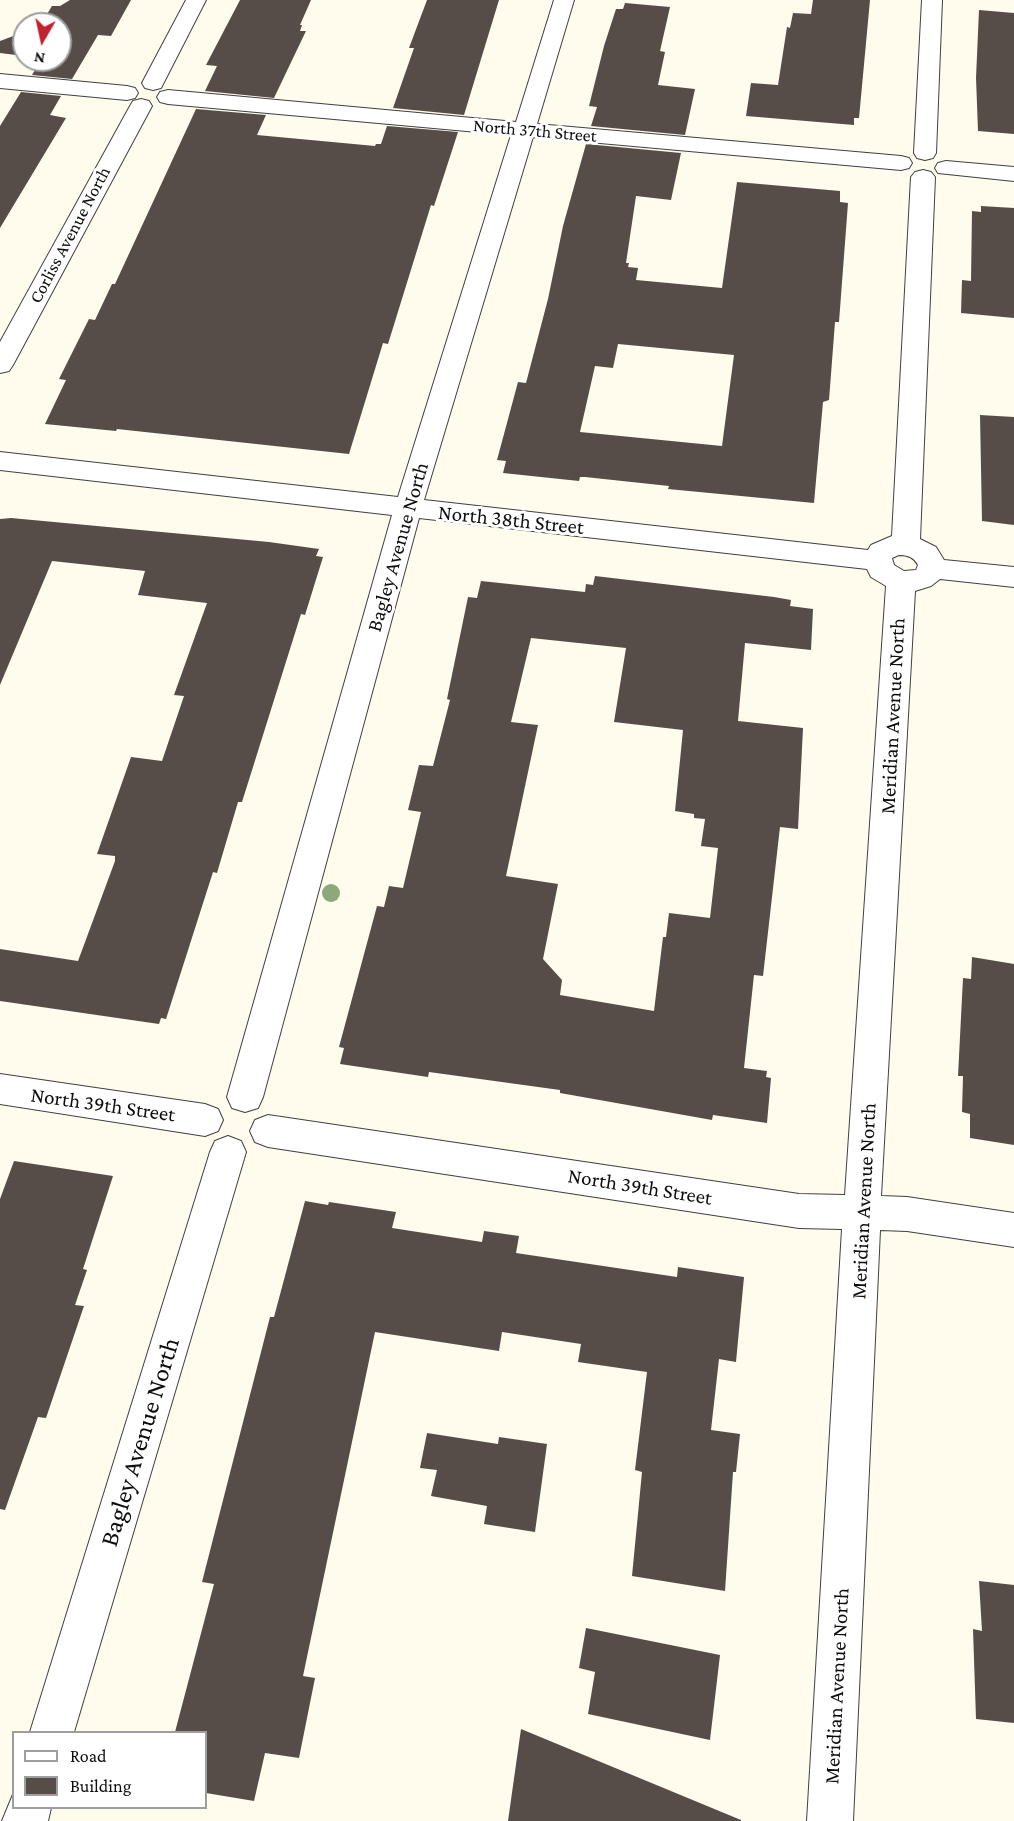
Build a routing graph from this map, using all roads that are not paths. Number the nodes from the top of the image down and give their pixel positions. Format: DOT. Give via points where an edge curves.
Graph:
graph roads {
  1 [pos="196,0"];
  2 [pos="564,0"];
  3 [pos="932,0"];
  4 [pos="0,81"];
  5 [pos="161,90"];
  6 [pos="134,99"];
  7 [pos="525,130"];
  8 [pos="924,165"];
  9 [pos="1014,174"];
  10 [pos="0,365"];
  11 [pos="0,461"];
  12 [pos="408,508"];
  13 [pos="904,570"];
  14 [pos="1014,577"];
  15 [pos="0,1089"];
  16 [pos="244,1097"];
  17 [pos="206,1120"];
  18 [pos="268,1131"];
  19 [pos="228,1152"];
  20 [pos="862,1213"];
  21 [pos="1014,1230"];
  22 [pos="52,1731"];
  23 [pos="830,1821"];
  1 -- 5 [label="street"];
  2 -- 7 [label="street, Bagley Avenue North"];
  3 -- 8 [label="street"];
  4 -- 6 [label="street"];
  5 -- 6 [label="street" via="138,85"];
  5 -- 7 [label="street, North 37th Street"];
  6 -- 10 [label="street, Corliss Avenue North"];
  7 -- 8 [label="street, North 37th Street"];
  7 -- 12 [label="street, Bagley Avenue North"];
  8 -- 9 [label="street, North 37th Street"];
  8 -- 13 [label="street" via="906,545 930,558"];
  11 -- 12 [label="street, North 38th Street"];
  12 -- 13 [label="street, North 38th Street"];
  12 -- 16 [label="street, Bagley Avenue North"];
  13 -- 14 [label="street, North 38th Street"];
  13 -- 20 [label="street, Meridian Avenue North"];
  15 -- 17 [label="street, North 39th Street"];
  16 -- 17 [label="street" via="220,1102"];
  16 -- 18 [label="street" via="265,1108"];
  17 -- 19 [label="street" via="212,1145"];
  18 -- 19 [label="street" via="253,1149"];
  18 -- 20 [label="street, North 39th Street" via="799,1211"];
  19 -- 22 [label="street, Bagley Avenue North"];
  20 -- 21 [label="street, North 39th Street" via="907,1214"];
  20 -- 23 [label="street, Meridian Avenue North"];
}
